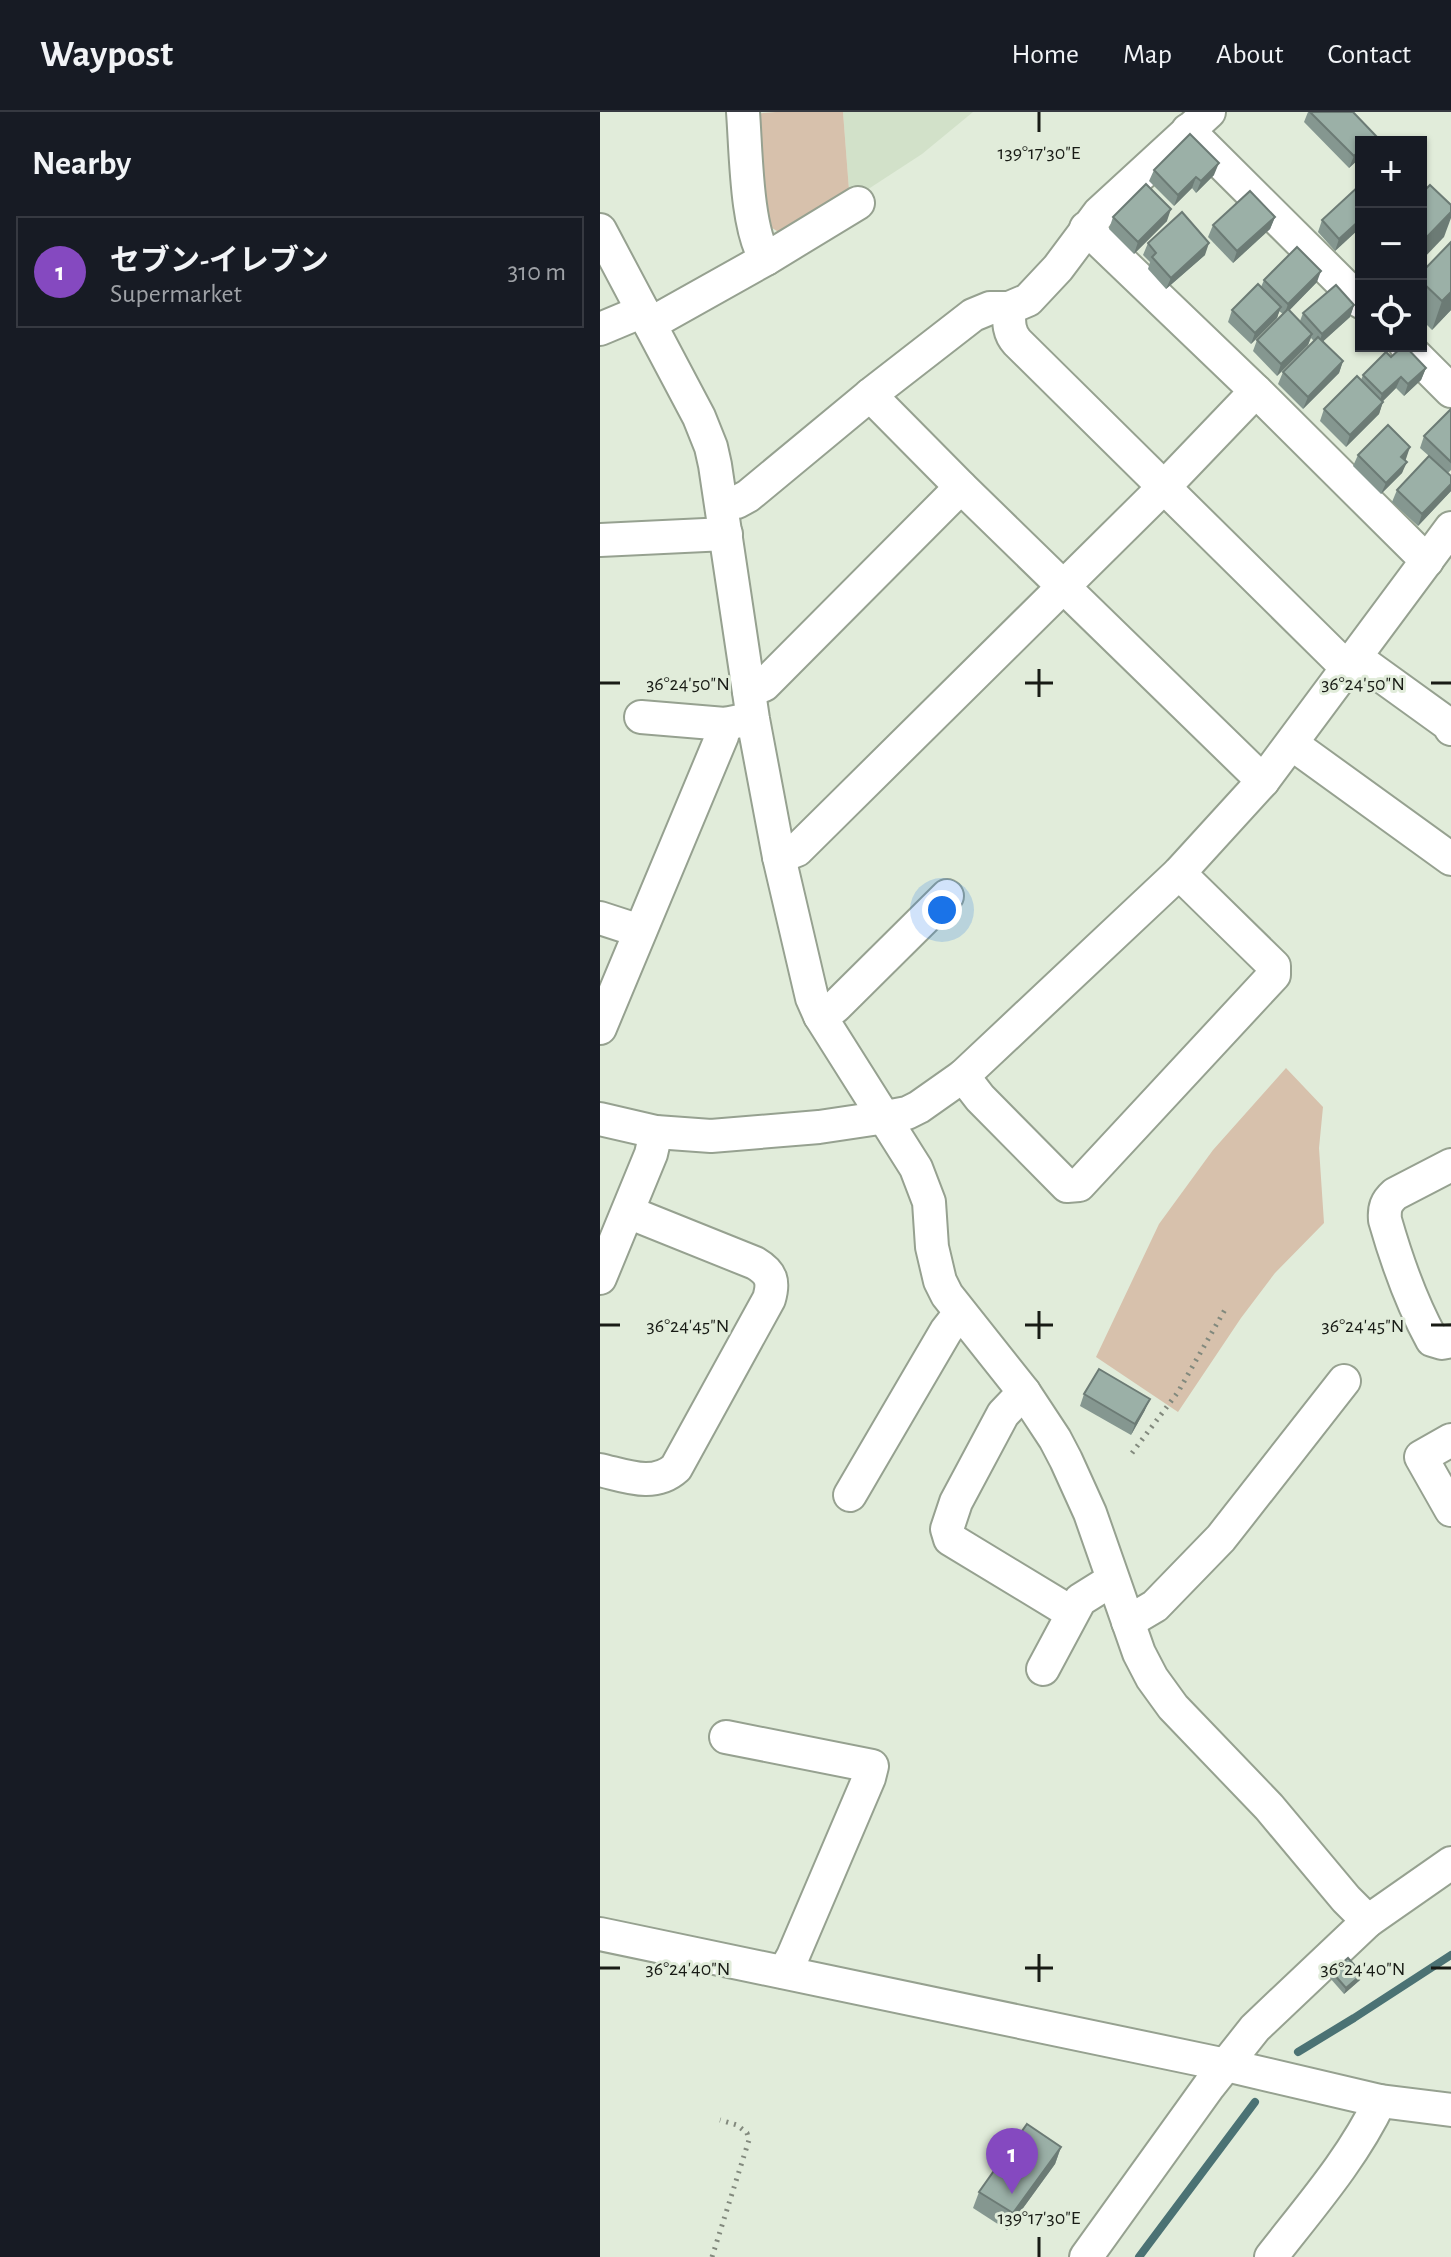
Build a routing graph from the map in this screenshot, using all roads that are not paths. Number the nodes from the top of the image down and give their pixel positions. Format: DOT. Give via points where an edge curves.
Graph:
graph roads {
  1 [pos="743,112"];
  2 [pos="1198,121"];
  3 [pos="858,203"];
  4 [pos="1086,228"];
  5 [pos="600,230"];
  6 [pos="766,259"];
  7 [pos="1355,295"];
  8 [pos="1009,308"];
  9 [pos="646,318"];
  10 [pos="600,329"];
  11 [pos="1412,352"];
  12 [pos="1256,391"];
  13 [pos="1451,391"];
  14 [pos="870,395"];
  15 [pos="1165,486"];
  16 [pos="961,487"];
  17 [pos="722,502"];
  18 [pos="1451,528"];
  19 [pos="726,534"];
  20 [pos="600,540"];
  21 [pos="1427,561"];
  22 [pos="1063,584"];
  23 [pos="1350,662"];
  24 [pos="742,712"];
  25 [pos="641,717"];
  26 [pos="1451,729"];
  27 [pos="1292,744"];
  28 [pos="1263,781"];
  29 [pos="779,857"];
  30 [pos="1451,859"];
  31 [pos="1179,873"];
  32 [pos="947,896"];
  33 [pos="600,918"];
  34 [pos="640,931"];
  35 [pos="603,1011"];
  36 [pos="820,1016"];
  37 [pos="963,1076"];
  38 [pos="886,1117"];
  39 [pos="600,1119"];
  40 [pos="656,1132"];
  41 [pos="1451,1165"];
  42 [pos="628,1212"];
  43 [pos="600,1278"];
  44 [pos="960,1313"];
  45 [pos="1451,1341"];
  46 [pos="1344,1381"];
  47 [pos="1024,1392"];
  48 [pos="1451,1440"];
  49 [pos="600,1470"];
  50 [pos="850,1495"];
  51 [pos="1451,1510"];
  52 [pos="1112,1580"];
  53 [pos="1072,1613"];
  54 [pos="1128,1622"];
  55 [pos="1043,1669"];
  56 [pos="726,1737"];
  57 [pos="1451,1863"];
  58 [pos="1368,1921"];
  59 [pos="600,1934"];
  60 [pos="784,1972"];
  61 [pos="1226,2065"];
  62 [pos="1380,2101"];
  63 [pos="1451,2110"];
  64 [pos="1086,2257"];
  65 [pos="1271,2257"];
  1 -- 6 [label="street" via="753,228"];
  2 -- 4 [label="street"];
  2 -- 7 [label="street"];
  3 -- 6 [label="street"];
  4 -- 8 [label="street" via="1037,292"];
  4 -- 12 [label="street"];
  5 -- 9 [label="street"];
  6 -- 9 [label="street"];
  8 -- 14 [label="street" via="973,315"];
  8 -- 15 [label="street" via="1011,335 1017,342"];
  9 -- 10 [label="street"];
  9 -- 17 [label="street" via="705,433"];
  11 -- 13 [label="street"];
  12 -- 15 [label="street"];
  12 -- 21 [label="street"];
  14 -- 16 [label="street"];
  14 -- 17 [label="street" via="748,496"];
  15 -- 22 [label="street"];
  15 -- 23 [label="street" via="1337,658"];
  16 -- 22 [label="street"];
  16 -- 24 [label="street"];
  17 -- 19 [label="street"];
  18 -- 21 [label="street"];
  19 -- 20 [label="street"];
  19 -- 24 [label="street"];
  21 -- 23 [label="street"];
  22 -- 28 [label="street"];
  22 -- 29 [label="street" via="797,850"];
  23 -- 26 [label="street" via="1369,667"];
  23 -- 27 [label="street"];
  24 -- 25 [label="street"];
  24 -- 29 [label="street"];
  24 -- 34 [label="street" via="722,736"];
  27 -- 28 [label="street"];
  27 -- 30 [label="street"];
  28 -- 31 [label="street"];
  29 -- 36 [label="street"];
  31 -- 37 [label="street"];
  31 -- 37 [label="street" via="1274,966 1274,975 1079,1185 1067,1186"];
  32 -- 36 [label="street"];
  33 -- 34 [label="street"];
  34 -- 35 [label="street"];
  36 -- 38 [label="street"];
  37 -- 38 [label="street" via="907,1113"];
  38 -- 40 [label="street" via="735,1135"];
  38 -- 44 [label="street" via="925,1190 940,1281"];
  39 -- 40 [label="street"];
  40 -- 42 [label="street"];
  41 -- 45 [label="street" via="1395,1194 1384,1210 1402,1277 1425,1328 1432,1340"];
  42 -- 43 [label="street"];
  42 -- 49 [label="street" via="755,1263 772,1277 773,1287 676,1468 667,1477 654,1479"];
  44 -- 47 [label="street"];
  44 -- 50 [label="street"];
  46 -- 54 [label="street" via="1221,1538 1155,1606"];
  47 -- 52 [label="street" via="1077,1483"];
  47 -- 53 [label="street" via="1003,1414 947,1529 950,1539"];
  48 -- 51 [label="street" via="1421,1457"];
  52 -- 53 [label="street" via="1080,1600"];
  52 -- 54 [label="street"];
  53 -- 55 [label="street"];
  54 -- 58 [label="street" via="1152,1678 1173,1707"];
  56 -- 60 [label="street" via="872,1766"];
  57 -- 58 [label="street"];
  58 -- 61 [label="street" via="1255,2028"];
  59 -- 60 [label="street"];
  60 -- 61 [label="street"];
  61 -- 62 [label="street"];
  61 -- 64 [label="street"];
  62 -- 63 [label="street"];
  62 -- 65 [label="street" via="1333,2177"];
}
